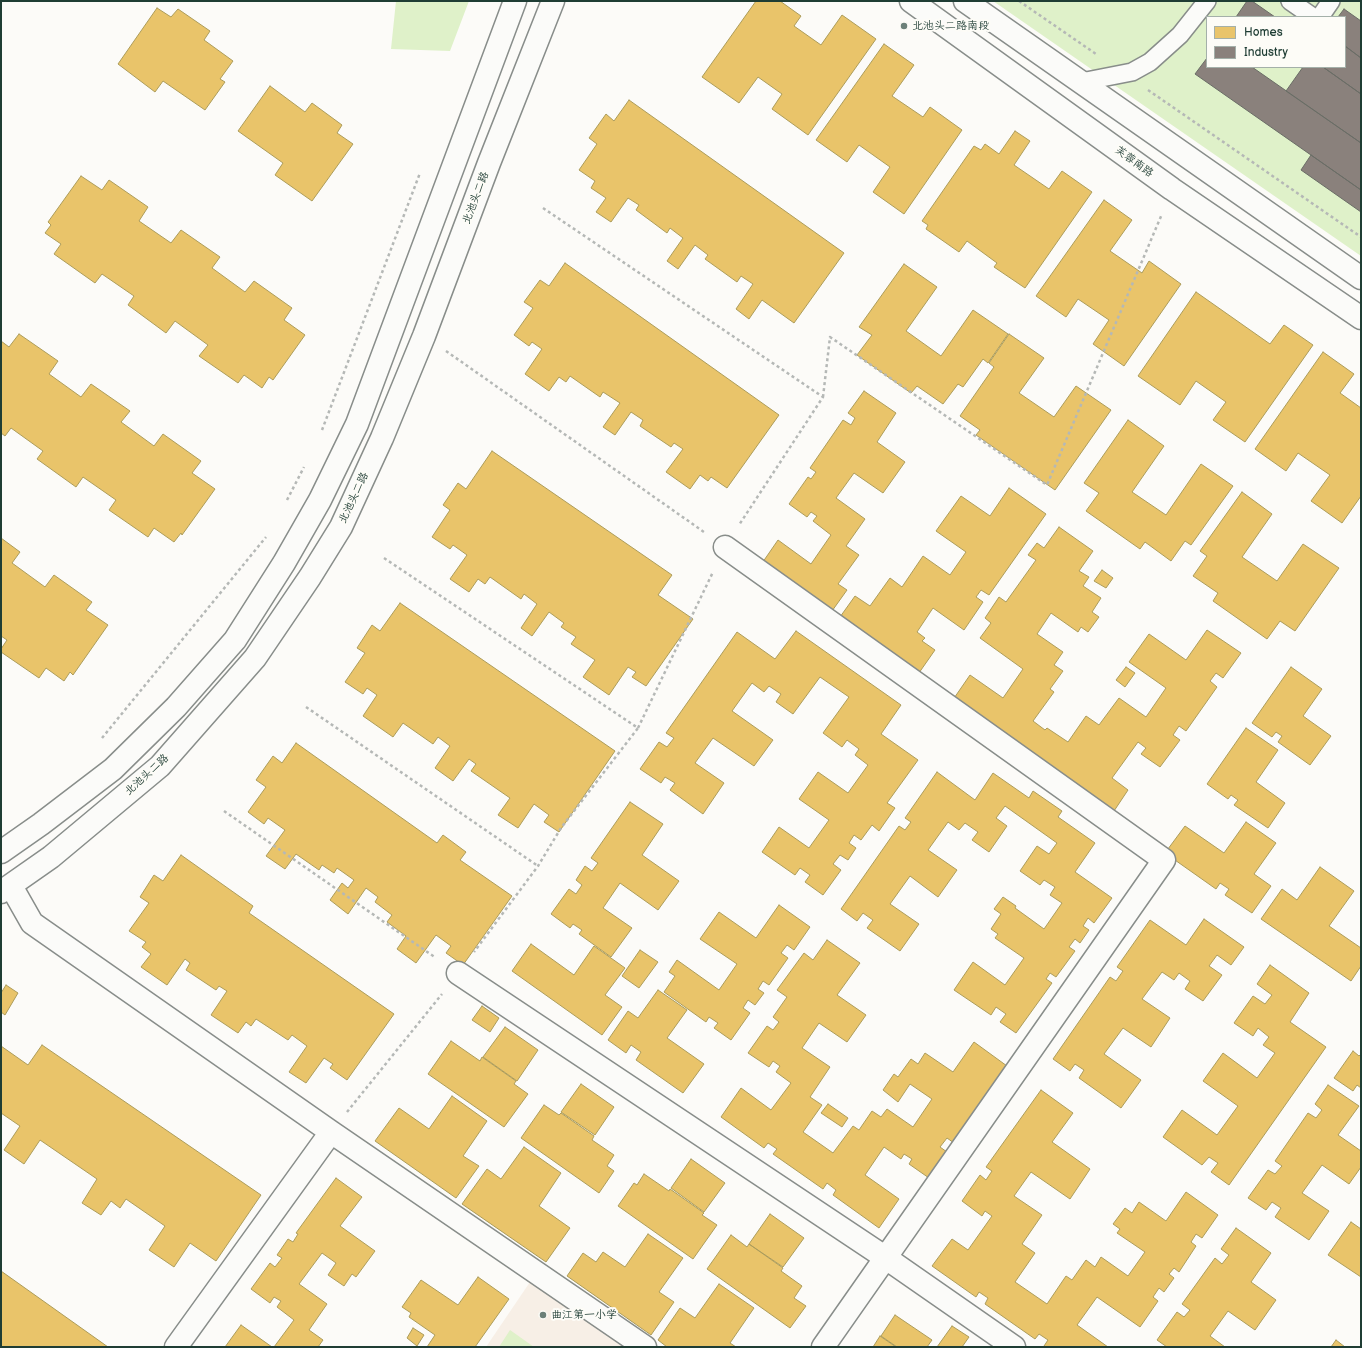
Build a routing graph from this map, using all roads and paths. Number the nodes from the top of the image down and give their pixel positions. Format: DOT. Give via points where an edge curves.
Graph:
graph roads {
  1 [pos="516,1"];
  2 [pos="552,1"];
  3 [pos="911,1"];
  4 [pos="965,1"];
  5 [pos="1019,1"];
  6 [pos="1208,1"];
  7 [pos="1290,1"];
  8 [pos="1331,1"];
  9 [pos="1312,16"];
  10 [pos="1321,16"];
  11 [pos="1124,74"];
  12 [pos="1081,82"];
  13 [pos="421,172"];
  14 [pos="543,208"];
  15 [pos="1160,219"];
  16 [pos="1361,237"];
  17 [pos="1361,278"];
  18 [pos="1361,318"];
  19 [pos="424,336"];
  20 [pos="823,397"];
  21 [pos="322,431"];
  22 [pos="305,465"];
  23 [pos="284,506"];
  24 [pos="270,533"];
  25 [pos="725,547"];
  26 [pos="384,558"];
  27 [pos="306,706"];
  28 [pos="638,728"];
  29 [pos="102,738"];
  30 [pos="224,811"];
  31 [pos="1,852"];
  32 [pos="538,866"];
  33 [pos="6,889"];
  34 [pos="458,973"];
  35 [pos="330,1132"];
  36 [pos="886,1258"];
  37 [pos="176,1347"];
  38 [pos="645,1347"];
  39 [pos="823,1347"];
  40 [pos="1014,1347"];
  1 -- 31 [label="main road" via="357,424 320,500 284,563 235,640 176,707 113,769"];
  2 -- 19 [label="main road, 北池头二路"];
  3 -- 18 [label="main road, 芙蓉南路" via="1172,189"];
  4 -- 12 [label="main road"];
  5 -- 11 [label="path"];
  6 -- 11 [label="lane" via="1161,54 1141,68"];
  7 -- 9 [label="lane"];
  8 -- 10 [label="lane"];
  11 -- 12 [label="lane"];
  11 -- 16 [label="path"];
  12 -- 17 [label="main road"];
  13 -- 21 [label="path"];
  14 -- 20 [label="path"];
  15 -- 20 [label="path" via="1047,485 830,337"];
  19 -- 25 [label="path"];
  19 -- 33 [label="main road, 北池头二路" via="342,526 255,658 160,766 51,857"];
  20 -- 25 [label="path"];
  22 -- 23 [label="path"];
  24 -- 29 [label="path"];
  25 -- 28 [label="path"];
  25 -- 36 [label="main road" via="1164,860"];
  26 -- 28 [label="path"];
  27 -- 32 [label="path"];
  28 -- 32 [label="path" via="561,828"];
  30 -- 34 [label="path"];
  32 -- 34 [label="path"];
  33 -- 35 [label="main road" via="32,923"];
  34 -- 35 [label="path"];
  34 -- 36 [label="main road"];
  35 -- 37 [label="main road"];
  35 -- 38 [label="main road"];
  36 -- 39 [label="main road"];
  36 -- 40 [label="main road"];
}
